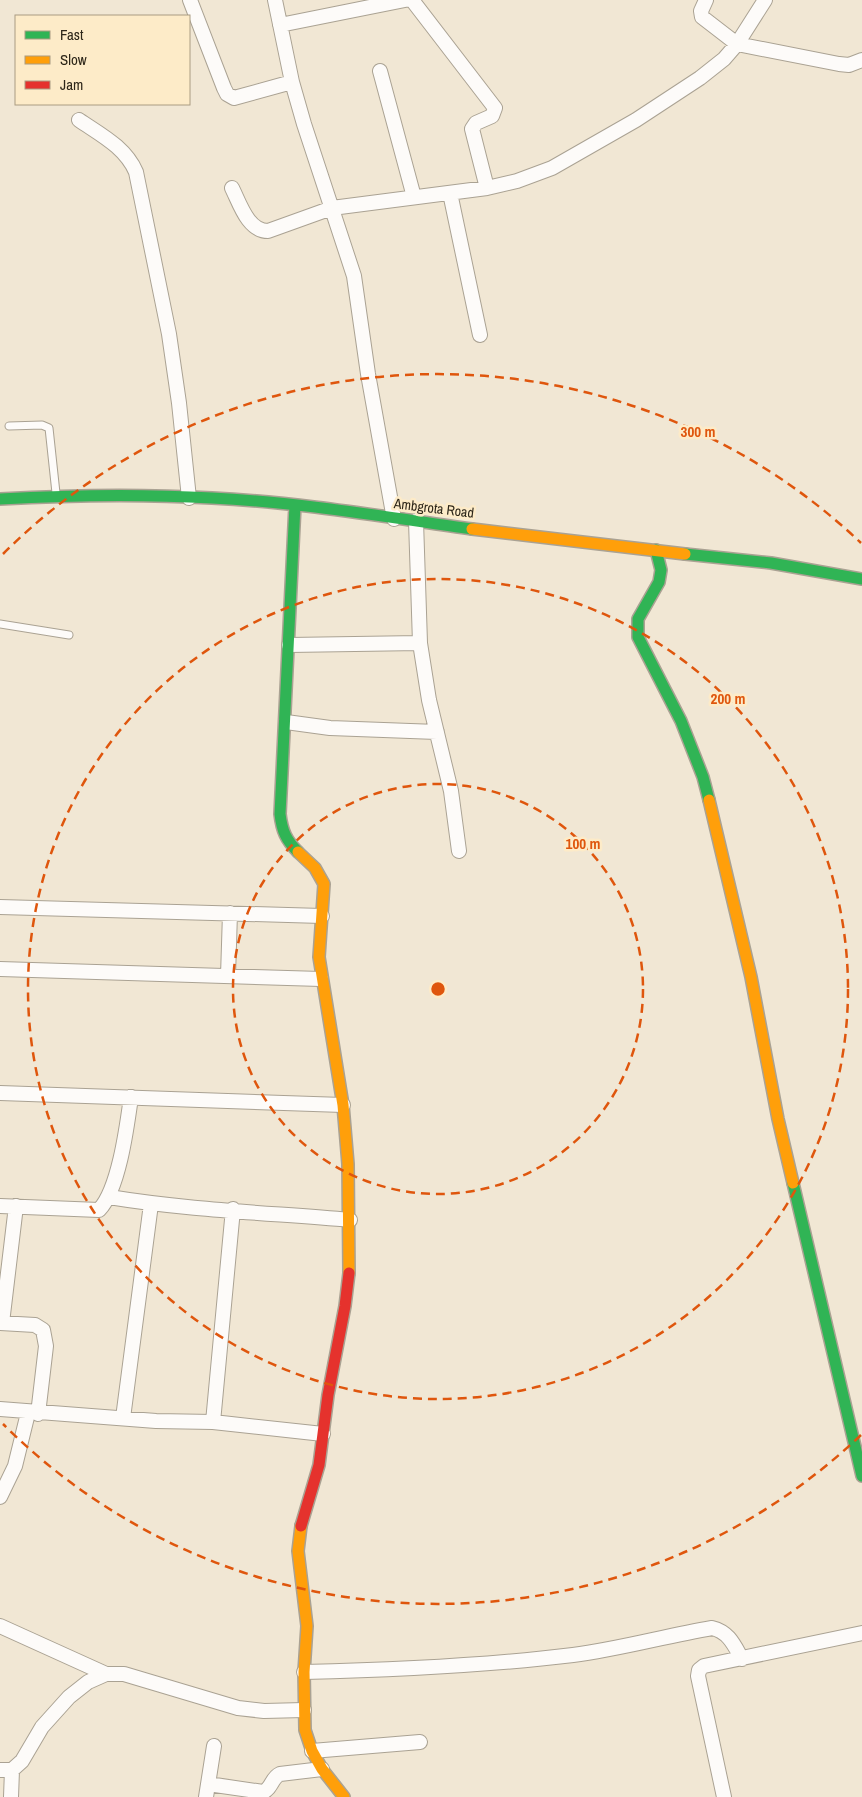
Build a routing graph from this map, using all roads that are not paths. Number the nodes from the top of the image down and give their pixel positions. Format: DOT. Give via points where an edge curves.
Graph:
graph roads {
  1 [pos="190,0"];
  2 [pos="274,0"];
  3 [pos="404,0"];
  4 [pos="412,0"];
  5 [pos="706,0"];
  6 [pos="765,0"];
  7 [pos="280,26"];
  8 [pos="737,44"];
  9 [pos="862,60"];
  10 [pos="380,71"];
  11 [pos="292,82"];
  12 [pos="79,120"];
  13 [pos="232,188"];
  14 [pos="487,188"];
  15 [pos="450,193"];
  16 [pos="414,197"];
  17 [pos="332,208"];
  18 [pos="480,335"];
  19 [pos="9,426"];
  20 [pos="56,496"];
  21 [pos="189,498"];
  22 [pos="0,499"];
  23 [pos="295,505"];
  24 [pos="394,519"];
  25 [pos="416,521"];
  26 [pos="656,550"];
  27 [pos="862,579"];
  28 [pos="0,624"];
  29 [pos="69,634"];
  30 [pos="420,643"];
  31 [pos="289,645"];
  32 [pos="286,722"];
  33 [pos="437,732"];
  34 [pos="459,851"];
  35 [pos="0,906"];
  36 [pos="230,913"];
  37 [pos="322,916"];
  38 [pos="0,969"];
  39 [pos="228,976"];
  40 [pos="322,978"];
  41 [pos="0,1093"];
  42 [pos="131,1097"];
  43 [pos="343,1105"];
  44 [pos="109,1196"];
  45 [pos="152,1204"];
  46 [pos="0,1206"];
  47 [pos="16,1206"];
  48 [pos="233,1209"];
  49 [pos="350,1220"];
  50 [pos="1,1323"];
  51 [pos="0,1409"];
  52 [pos="33,1413"];
  53 [pos="123,1418"];
  54 [pos="213,1422"];
  55 [pos="323,1434"];
  56 [pos="862,1476"];
  57 [pos="0,1497"];
  58 [pos="0,1626"];
  59 [pos="862,1633"];
  60 [pos="742,1659"];
  61 [pos="304,1672"];
  62 [pos="106,1674"];
  63 [pos="304,1710"];
  64 [pos="420,1742"];
  65 [pos="214,1746"];
  66 [pos="312,1751"];
  67 [pos="322,1769"];
  68 [pos="6,1770"];
  69 [pos="207,1791"];
  70 [pos="11,1797"];
  71 [pos="344,1797"];
  72 [pos="724,1797"];
  1 -- 11 [label="street" via="230,96 234,98"];
  2 -- 7 [label="street"];
  3 -- 7 [label="street"];
  4 -- 14 [label="street" via="495,108 492,116 476,123 472,129"];
  5 -- 8 [label="street" via="702,17"];
  6 -- 8 [label="street"];
  7 -- 11 [label="street"];
  8 -- 9 [label="street" via="839,64"];
  8 -- 14 [label="street" via="700,78 589,148 552,168"];
  10 -- 16 [label="street"];
  11 -- 17 [label="street"];
  12 -- 21 [label="street" via="120,148 130,158 136,172 170,344"];
  13 -- 17 [label="street" via="250,223 261,231"];
  14 -- 15 [label="street"];
  15 -- 16 [label="street"];
  15 -- 18 [label="street"];
  16 -- 17 [label="street"];
  17 -- 24 [label="street" via="354,276"];
  19 -- 20 [label="lane" via="42,425 49,428"];
  20 -- 21 [label="street, Ambgrota Road"];
  20 -- 22 [label="street, Ambgrota Road"];
  21 -- 23 [label="street, Ambgrota Road"];
  23 -- 24 [label="street, Ambgrota Road"];
  23 -- 31 [label="street"];
  24 -- 25 [label="street, Ambgrota Road"];
  25 -- 26 [label="street, Ambgrota Road"];
  25 -- 30 [label="street"];
  26 -- 27 [label="street, Ambgrota Road" via="771,563"];
  26 -- 56 [label="street" via="661,573 654,593 636,620 638,637 681,721 703,778 751,977 778,1119"];
  28 -- 29 [label="lane"];
  30 -- 31 [label="street"];
  30 -- 33 [label="street"];
  31 -- 32 [label="street"];
  32 -- 33 [label="street" via="330,728"];
  32 -- 37 [label="street" via="280,814 282,829 288,841 322,876 325,895"];
  33 -- 34 [label="street" via="452,791"];
  35 -- 36 [label="street"];
  36 -- 37 [label="street"];
  36 -- 39 [label="street"];
  37 -- 40 [label="street" via="319,943"];
  38 -- 39 [label="street"];
  39 -- 40 [label="street"];
  40 -- 43 [label="street"];
  41 -- 42 [label="street"];
  42 -- 43 [label="street"];
  42 -- 44 [label="street"];
  43 -- 49 [label="street"];
  44 -- 45 [label="street"];
  44 -- 47 [label="street" via="99,1210 93,1211"];
  45 -- 48 [label="street"];
  45 -- 53 [label="street"];
  46 -- 47 [label="street"];
  47 -- 50 [label="street"];
  48 -- 49 [label="street"];
  48 -- 54 [label="street"];
  49 -- 55 [label="street" via="345,1306"];
  50 -- 52 [label="street" via="35,1325 46,1336"];
  51 -- 52 [label="street"];
  52 -- 53 [label="street"];
  52 -- 57 [label="street" via="15,1466"];
  53 -- 54 [label="street"];
  54 -- 55 [label="street"];
  55 -- 61 [label="street" via="319,1465 300,1528 298,1551 307,1626"];
  58 -- 62 [label="street"];
  59 -- 60 [label="street"];
  60 -- 61 [label="street" via="728,1636 722,1630 712,1628 576,1655 393,1670"];
  60 -- 72 [label="street" via="704,1666 698,1676"];
  61 -- 63 [label="street"];
  62 -- 63 [label="street" via="124,1674 238,1708"];
  62 -- 68 [label="street" via="88,1682 54,1712 22,1761"];
  63 -- 66 [label="street" via="305,1730"];
  64 -- 66 [label="street"];
  65 -- 69 [label="street"];
  66 -- 67 [label="street"];
  67 -- 69 [label="street" via="280,1774 263,1792"];
  67 -- 71 [label="street"];
  68 -- 70 [label="street"];
}
